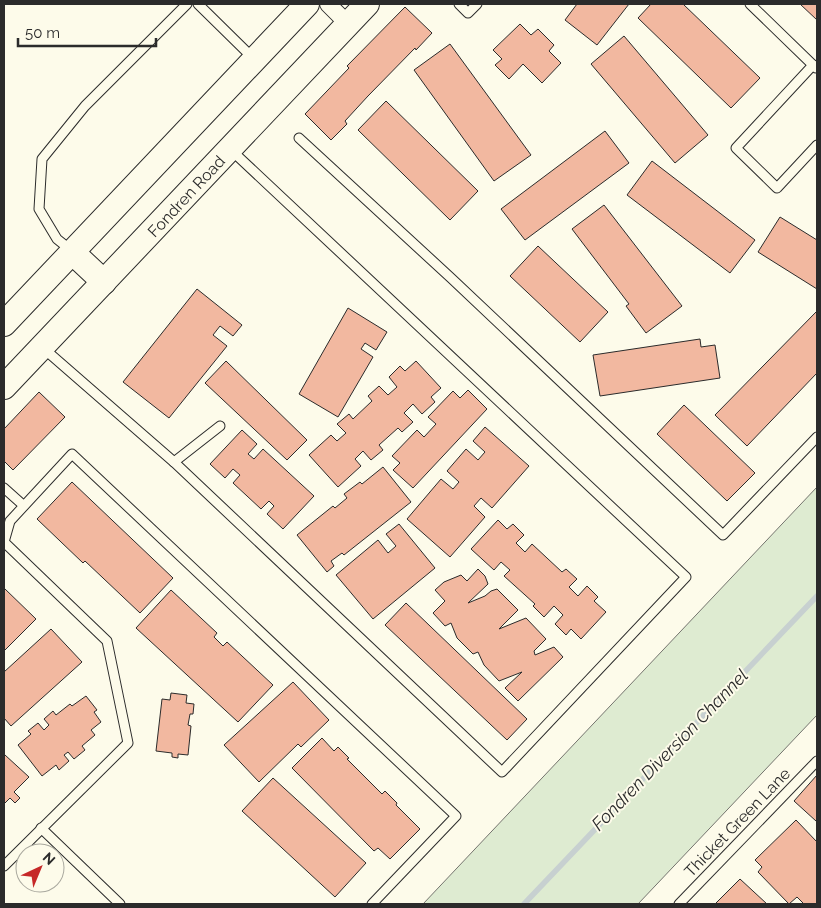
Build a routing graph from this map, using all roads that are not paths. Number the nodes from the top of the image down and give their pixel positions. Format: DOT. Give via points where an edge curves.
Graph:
graph roads {
  1 [pos="187,4"];
  2 [pos="198,4"];
  3 [pos="307,4"];
  4 [pos="328,4"];
  5 [pos="367,4"];
  6 [pos="459,4"];
  7 [pos="477,4"];
  8 [pos="750,4"];
  9 [pos="348,24"];
  10 [pos="254,60"];
  11 [pos="815,67"];
  12 [pos="300,138"];
  13 [pos="817,145"];
  14 [pos="230,149"];
  15 [pos="72,252"];
  16 [pos="104,282"];
  17 [pos="4,324"];
  18 [pos="42,348"];
  19 [pos="4,387"];
  20 [pos="220,426"];
  21 [pos="817,437"];
  22 [pos="174,462"];
  23 [pos="4,488"];
  24 [pos="23,506"];
  25 [pos="7,518"];
  26 [pos="817,761"];
  27 [pos="41,828"];
  28 [pos="4,866"];
  29 [pos="120,904"];
  30 [pos="372,904"];
  31 [pos="679,904"];
  1 -- 15 [label="lane" via="85,106 42,159 39,209 57,239"];
  2 -- 10 [label="lane"];
  3 -- 10 [label="main road"];
  4 -- 9 [label="street"];
  5 -- 9 [label="main road, Fondren Road"];
  6 -- 7 [label="lane" via="468,12"];
  8 -- 11 [label="lane"];
  9 -- 14 [label="main road, Fondren Road"];
  10 -- 15 [label="main road"];
  11 -- 13 [label="lane" via="736,148 777,188"];
  12 -- 21 [label="lane" via="724,535"];
  14 -- 16 [label="main road, Fondren Road"];
  14 -- 22 [label="lane" via="686,577 502,772"];
  15 -- 16 [label="main road"];
  15 -- 17 [label="main road"];
  16 -- 18 [label="main road, Fondren Road"];
  18 -- 19 [label="main road, Fondren Road"];
  18 -- 22 [label="lane"];
  20 -- 22 [label="lane"];
  23 -- 24 [label="lane"];
  24 -- 25 [label="lane"];
  24 -- 30 [label="lane" via="72,454 456,816"];
  25 -- 27 [label="lane" via="4,542 107,641 128,743"];
  26 -- 31 [label="lane, Thicket Green Lane"];
  27 -- 28 [label="lane"];
  27 -- 29 [label="lane"];
}
